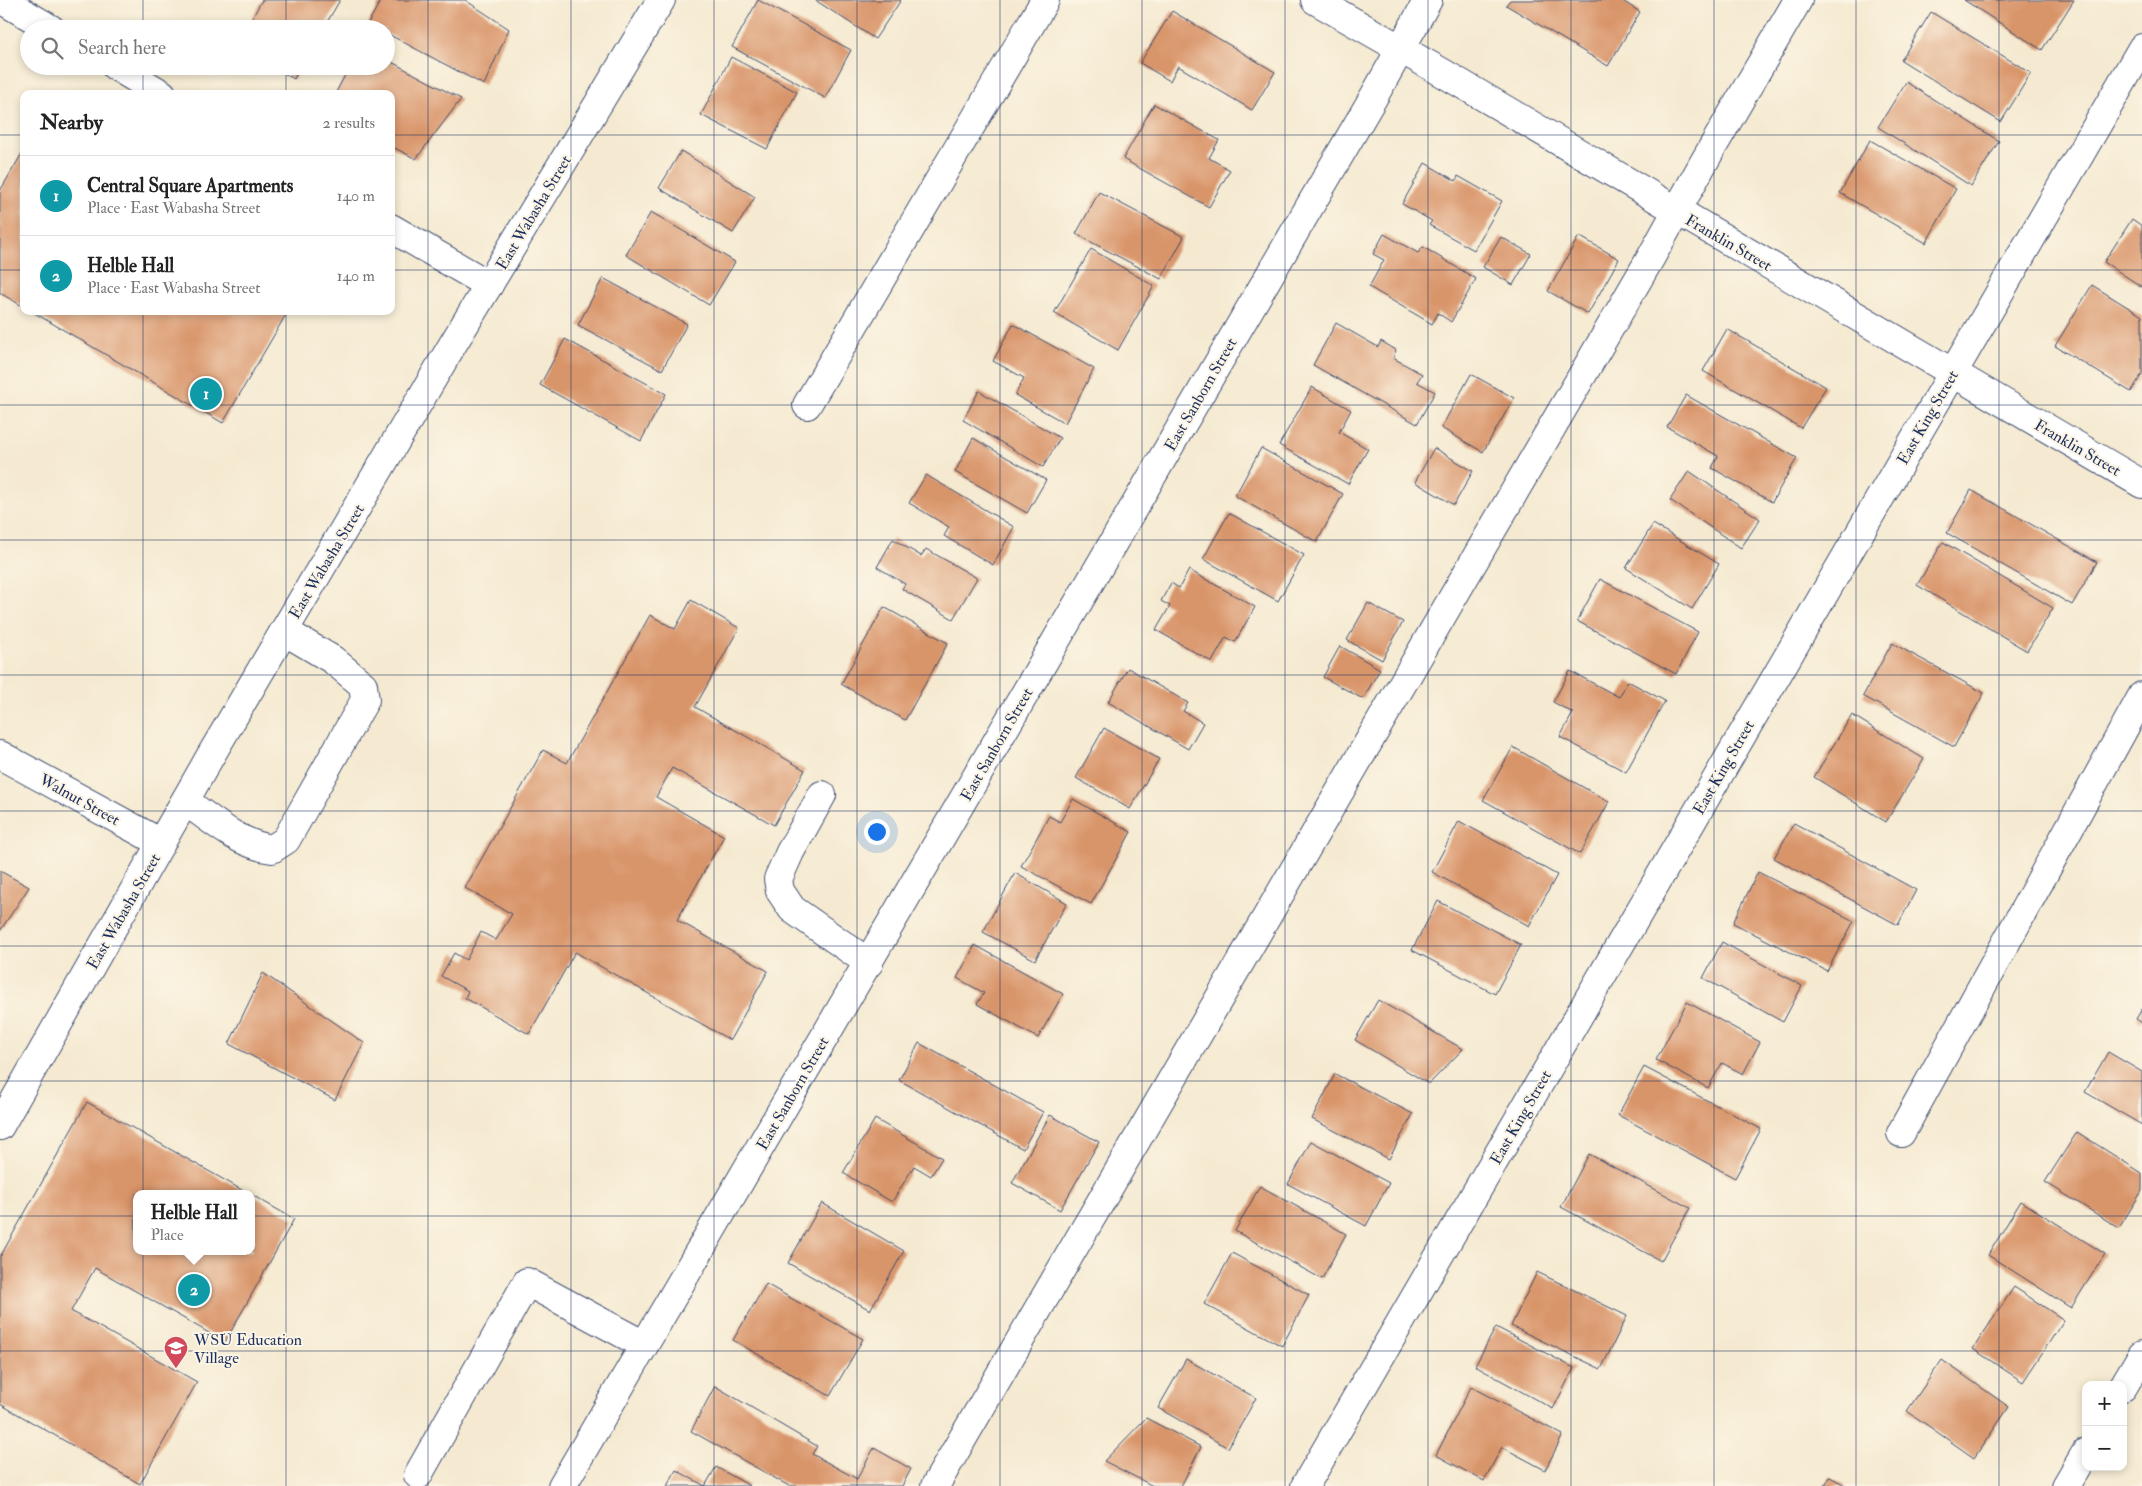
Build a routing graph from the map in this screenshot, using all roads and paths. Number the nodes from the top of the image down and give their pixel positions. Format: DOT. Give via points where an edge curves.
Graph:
graph roads {
  1 [pos="2,0"];
  2 [pos="660,0"];
  3 [pos="1045,0"];
  4 [pos="1315,0"];
  5 [pos="1428,0"];
  6 [pos="1798,0"];
  7 [pos="36,20"];
  8 [pos="2142,48"];
  9 [pos="1401,50"];
  10 [pos="130,75"];
  11 [pos="155,90"];
  12 [pos="1678,212"];
  13 [pos="395,230"];
  14 [pos="489,285"];
  15 [pos="1953,373"];
  16 [pos="807,405"];
  17 [pos="2142,484"];
  18 [pos="284,631"];
  19 [pos="2142,696"];
  20 [pos="0,755"];
  21 [pos="822,795"];
  22 [pos="185,800"];
  23 [pos="161,843"];
  24 [pos="868,963"];
  25 [pos="0,1126"];
  26 [pos="1901,1133"];
  27 [pos="644,1346"];
  28 [pos="2142,1355"];
  29 [pos="2127,1381"];
  30 [pos="2082,1459"];
  31 [pos="418,1475"];
  32 [pos="562,1486"];
  33 [pos="934,1486"];
  34 [pos="1305,1486"];
  35 [pos="2066,1486"];
  1 -- 7 [label="street"];
  2 -- 14 [label="street, East Wabasha Street"];
  3 -- 16 [label="street"];
  4 -- 9 [label="street, Franklin Street"];
  5 -- 9 [label="street, East Sanborn Street"];
  6 -- 12 [label="street"];
  8 -- 15 [label="street, East King Street"];
  9 -- 12 [label="street, Franklin Street"];
  9 -- 24 [label="street, East Sanborn Street"];
  10 -- 11 [label="street"];
  12 -- 15 [label="street, Franklin Street"];
  12 -- 33 [label="street"];
  13 -- 14 [label="street"];
  14 -- 18 [label="street, East Wabasha Street"];
  15 -- 17 [label="street, Franklin Street"];
  15 -- 34 [label="street, East King Street"];
  18 -- 22 [label="street, East Wabasha Street"];
  18 -- 22 [label="street" via="332,660 363,685 365,700 286,840 272,849 258,847 231,834"];
  19 -- 26 [label="street"];
  20 -- 23 [label="street, Walnut Street"];
  21 -- 24 [label="street" via="778,879 780,890 792,909"];
  22 -- 23 [label="street, East Wabasha Street"];
  23 -- 25 [label="street, East Wabasha Street"];
  24 -- 27 [label="street, East Sanborn Street"];
  27 -- 31 [label="street" via="527,1282"];
  27 -- 32 [label="street, East Sanborn Street"];
  28 -- 29 [label="street"];
  30 -- 35 [label="street"];
}
